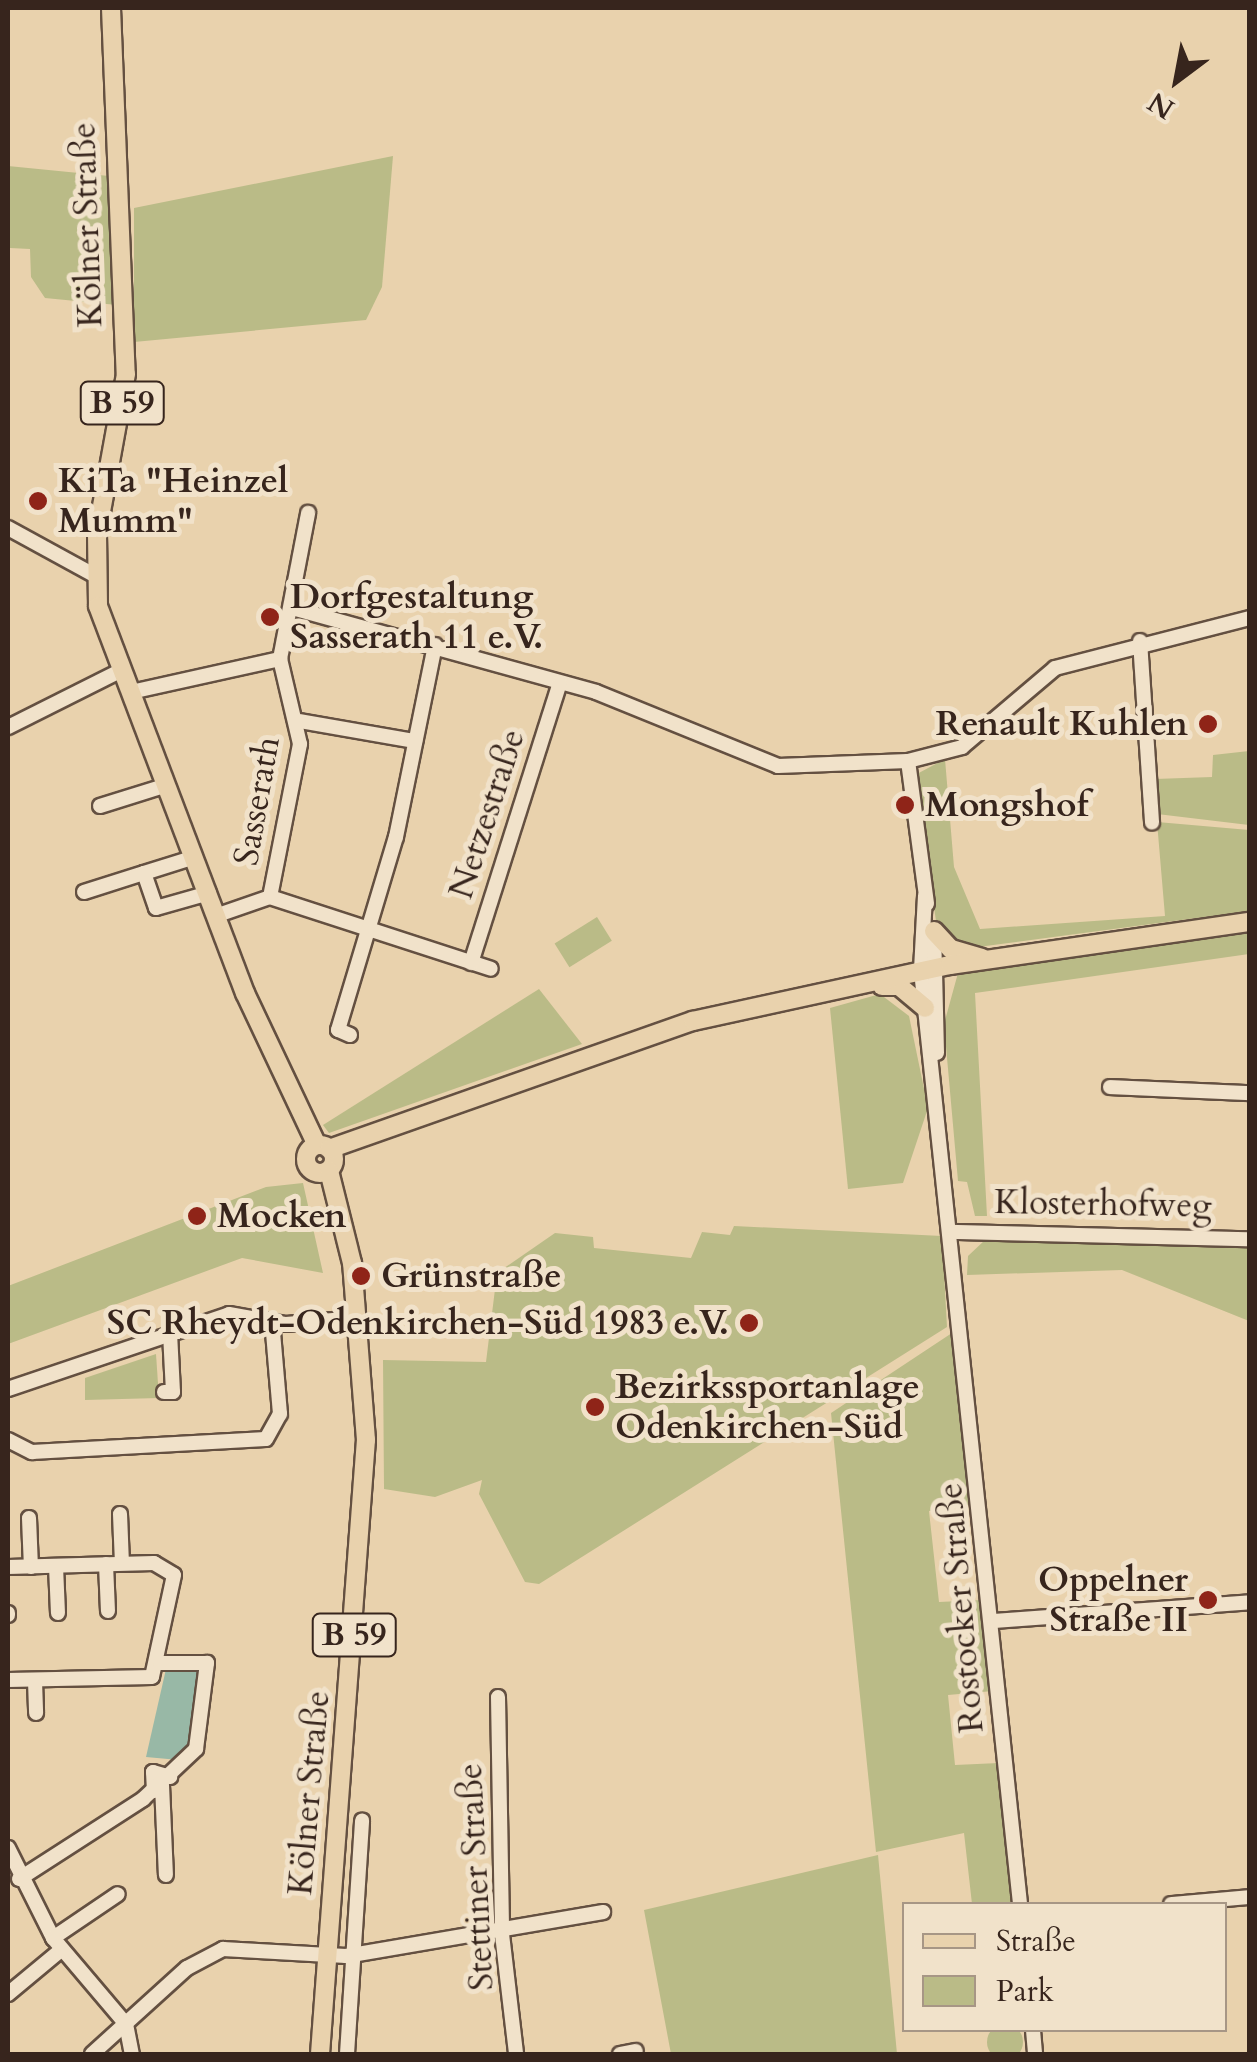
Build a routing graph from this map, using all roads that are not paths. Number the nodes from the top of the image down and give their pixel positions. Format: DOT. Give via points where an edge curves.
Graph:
graph roads {
  1 [pos="111,8"];
  2 [pos="308,513"];
  3 [pos="8,528"];
  4 [pos="94,575"];
  5 [pos="292,608"];
  6 [pos="1250,618"];
  7 [pos="1140,641"];
  8 [pos="434,644"];
  9 [pos="280,659"];
  10 [pos="122,670"];
  11 [pos="560,682"];
  12 [pos="131,692"];
  13 [pos="300,721"];
  14 [pos="8,727"];
  15 [pos="415,741"];
  16 [pos="908,761"];
  17 [pos="167,785"];
  18 [pos="100,806"];
  19 [pos="1152,823"];
  20 [pos="195,857"];
  21 [pos="144,872"];
  22 [pos="84,892"];
  23 [pos="209,893"];
  24 [pos="925,896"];
  25 [pos="270,897"];
  26 [pos="218,916"];
  27 [pos="1250,922"];
  28 [pos="934,930"];
  29 [pos="369,931"];
  30 [pos="988,960"];
  31 [pos="471,963"];
  32 [pos="491,969"];
  33 [pos="930,969"];
  34 [pos="812,994"];
  35 [pos="925,1008"];
  36 [pos="350,1035"];
  37 [pos="936,1068"];
  38 [pos="1110,1087"];
  39 [pos="1250,1093"];
  40 [pos="322,1159"];
  41 [pos="955,1232"];
  42 [pos="1250,1239"];
  43 [pos="357,1318"];
  44 [pos="272,1321"];
  45 [pos="170,1332"];
  46 [pos="8,1390"];
  47 [pos="164,1392"];
  48 [pos="8,1440"];
  49 [pos="120,1514"];
  50 [pos="30,1518"];
  51 [pos="114,1564"];
  52 [pos="56,1566"];
  53 [pos="8,1567"];
  54 [pos="31,1567"];
  55 [pos="1250,1602"];
  56 [pos="108,1611"];
  57 [pos="58,1613"];
  58 [pos="994,1621"];
  59 [pos="160,1663"];
  60 [pos="8,1680"];
  61 [pos="35,1681"];
  62 [pos="498,1697"];
  63 [pos="36,1713"];
  64 [pos="162,1784"];
  65 [pos="362,1820"];
  66 [pos="8,1848"];
  67 [pos="166,1876"];
  68 [pos="19,1880"];
  69 [pos="116,1891"];
  70 [pos="1250,1897"];
  71 [pos="1020,1902"];
  72 [pos="1193,1902"];
  73 [pos="603,1912"];
  74 [pos="502,1934"];
  75 [pos="57,1944"];
  76 [pos="355,1955"];
  77 [pos="328,1956"];
  78 [pos="8,1994"];
  79 [pos="126,2024"];
  80 [pos="636,2051"];
  81 [pos="92,2054"];
  82 [pos="132,2054"];
  83 [pos="320,2054"];
  84 [pos="347,2054"];
  85 [pos="516,2054"];
  86 [pos="620,2054"];
  1 -- 4 [label="main road, Kölner Straße / B 59" via="126,374"];
  2 -- 5 [label="street"];
  3 -- 4 [label="street"];
  4 -- 10 [label="main road, Kölner Straße / B 59"];
  5 -- 8 [label="street"];
  5 -- 9 [label="street"];
  6 -- 7 [label="street"];
  7 -- 16 [label="street" via="1055,668 962,747"];
  7 -- 19 [label="street"];
  8 -- 11 [label="street"];
  8 -- 15 [label="street"];
  9 -- 12 [label="street"];
  9 -- 13 [label="street, Sasserath"];
  10 -- 12 [label="main road, Kölner Straße / B 59"];
  10 -- 14 [label="street"];
  11 -- 16 [label="street" via="750,762"];
  11 -- 31 [label="street, Netzestraße"];
  12 -- 17 [label="main road, Kölner Straße / B 59"];
  13 -- 15 [label="street"];
  13 -- 25 [label="street, Sasserath"];
  15 -- 29 [label="street"];
  16 -- 24 [label="street"];
  17 -- 18 [label="street"];
  17 -- 20 [label="main road, Kölner Straße / B 59"];
  20 -- 21 [label="street"];
  20 -- 23 [label="main road, Kölner Straße / B 59"];
  21 -- 22 [label="street"];
  21 -- 23 [label="street" via="156,908"];
  23 -- 26 [label="main road, Kölner Straße / B 59"];
  24 -- 28 [label="street"];
  24 -- 33 [label="street"];
  25 -- 26 [label="street"];
  25 -- 29 [label="street"];
  26 -- 40 [label="main road, Kölner Straße / B 59"];
  27 -- 30 [label="main road"];
  28 -- 30 [label="main road" via="951,949"];
  28 -- 33 [label="street"];
  29 -- 31 [label="street"];
  29 -- 36 [label="street" via="338,1030"];
  30 -- 33 [label="main road"];
  31 -- 32 [label="street"];
  33 -- 34 [label="main road"];
  33 -- 35 [label="street, Rostocker Straße"];
  33 -- 37 [label="street, Rostocker Straße"];
  34 -- 35 [label="main road" via="899,986"];
  34 -- 40 [label="main road" via="692,1021"];
  35 -- 37 [label="street, Rostocker Straße"];
  37 -- 41 [label="street, Rostocker Straße"];
  38 -- 39 [label="street"];
  40 -- 43 [label="main road, Kölner Straße / B 59" via="348,1237"];
  41 -- 42 [label="street, Klosterhofweg"];
  41 -- 58 [label="street, Rostocker Straße"];
  43 -- 44 [label="street"];
  43 -- 77 [label="main road, Kölner Straße / B 59" via="366,1440"];
  44 -- 45 [label="street" via="228,1314"];
  44 -- 48 [label="street" via="280,1414 266,1439 32,1452"];
  45 -- 46 [label="street"];
  45 -- 47 [label="street" via="173,1392"];
  49 -- 51 [label="street"];
  50 -- 54 [label="street"];
  51 -- 52 [label="street"];
  51 -- 56 [label="street"];
  51 -- 59 [label="street" via="154,1563 174,1574"];
  52 -- 54 [label="street"];
  52 -- 57 [label="street"];
  53 -- 54 [label="street"];
  55 -- 58 [label="street"];
  58 -- 71 [label="street, Rostocker Straße"];
  59 -- 61 [label="street" via="136,1681"];
  59 -- 64 [label="street" via="207,1663 199,1743"];
  60 -- 61 [label="street"];
  61 -- 63 [label="street"];
  62 -- 74 [label="street, Stettiner Straße"];
  64 -- 67 [label="street"];
  64 -- 68 [label="street"];
  65 -- 76 [label="street, Kölner Straße"];
  66 -- 68 [label="street"];
  68 -- 75 [label="street"];
  69 -- 75 [label="street"];
  70 -- 72 [label="street"];
  73 -- 74 [label="street"];
  74 -- 76 [label="street"];
  74 -- 85 [label="street, Stettiner Straße"];
  75 -- 78 [label="street"];
  75 -- 79 [label="street"];
  76 -- 77 [label="street"];
  76 -- 84 [label="street, Kölner Straße"];
  77 -- 79 [label="street" via="223,1950"];
  77 -- 83 [label="main road, Kölner Straße / B 59"];
  79 -- 81 [label="street"];
  79 -- 82 [label="street"];
  80 -- 86 [label="street"];
}
